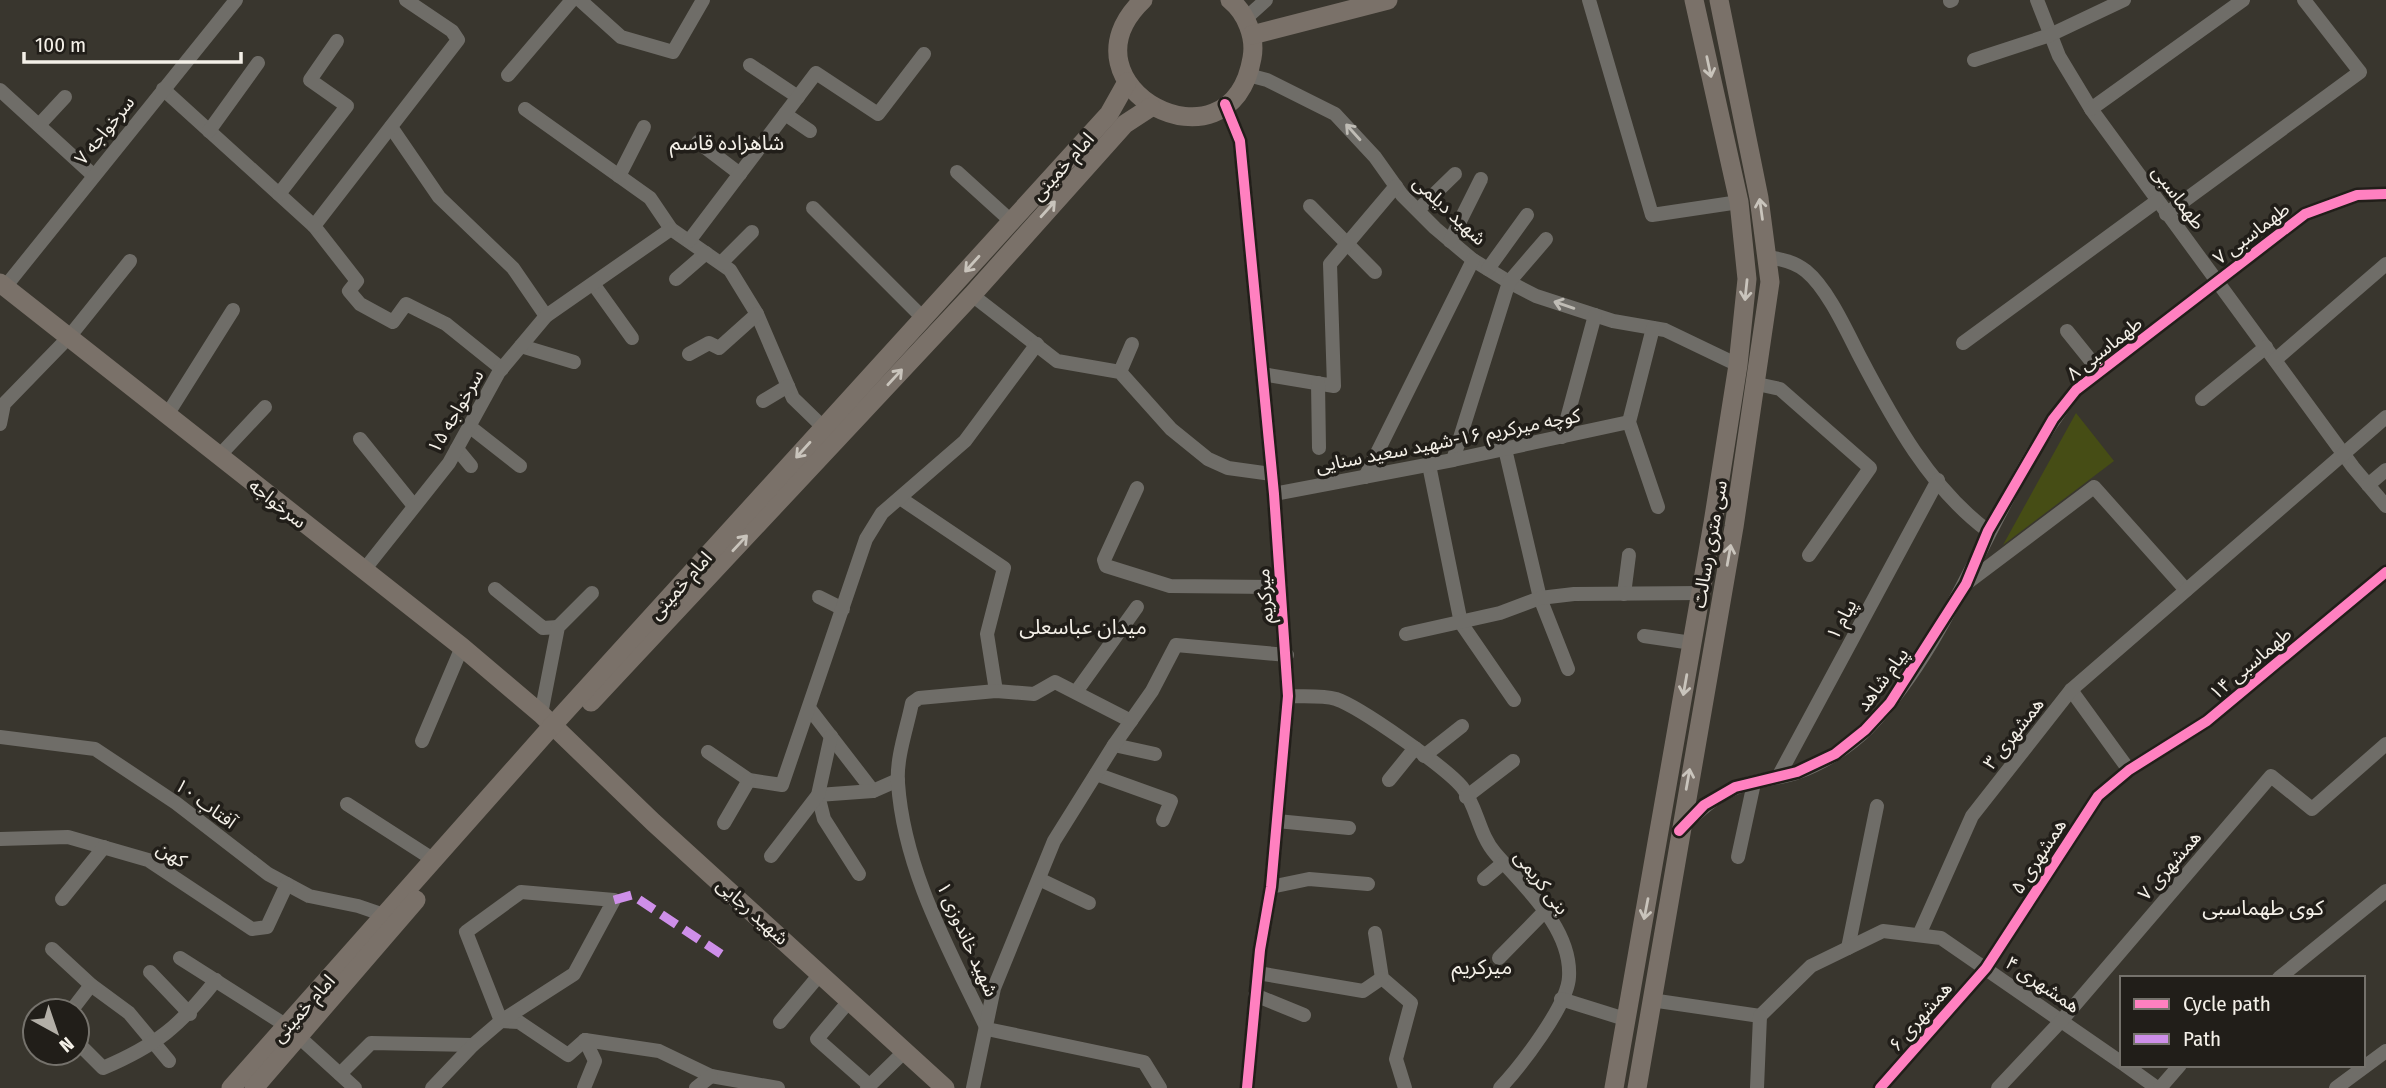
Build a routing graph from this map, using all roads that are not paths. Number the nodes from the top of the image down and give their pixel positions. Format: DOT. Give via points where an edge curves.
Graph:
graph roads {
  1 [pos="236,0"];
  2 [pos="406,0"];
  3 [pos="572,0"];
  4 [pos="580,0"];
  5 [pos="703,0"];
  6 [pos="1143,0"];
  7 [pos="1230,0"];
  8 [pos="1266,0"];
  9 [pos="1388,0"];
  10 [pos="1589,0"];
  11 [pos="1694,0"];
  12 [pos="1719,0"];
  13 [pos="2037,0"];
  14 [pos="2124,0"];
  15 [pos="2243,0"];
  16 [pos="2304,0"];
  17 [pos="423,4"];
  18 [pos="1249,27"];
  19 [pos="2050,35"];
  20 [pos="337,41"];
  21 [pos="924,54"];
  22 [pos="1974,60"];
  23 [pos="258,63"];
  24 [pos="750,65"];
  25 [pos="508,75"];
  26 [pos="1248,75"];
  27 [pos="1127,82"];
  28 [pos="163,89"];
  29 [pos="1,92"];
  30 [pos="65,97"];
  31 [pos="798,97"];
  32 [pos="1225,104"];
  33 [pos="1151,107"];
  34 [pos="525,109"];
  35 [pos="2091,109"];
  36 [pos="785,114"];
  37 [pos="38,125"];
  38 [pos="391,127"];
  39 [pos="645,127"];
  40 [pos="209,131"];
  41 [pos="810,131"];
  42 [pos="698,142"];
  43 [pos="957,172"];
  44 [pos="1455,173"];
  45 [pos="740,174"];
  46 [pos="93,175"];
  47 [pos="619,176"];
  48 [pos="1481,179"];
  49 [pos="1396,186"];
  50 [pos="279,194"];
  51 [pos="2386,194"];
  52 [pos="2157,201"];
  53 [pos="1739,202"];
  54 [pos="1310,206"];
  55 [pos="813,208"];
  56 [pos="1418,210"];
  57 [pos="2166,214"];
  58 [pos="1527,215"];
  59 [pos="1011,221"];
  60 [pos="314,226"];
  61 [pos="671,229"];
  62 [pos="752,232"];
  63 [pos="1546,239"];
  64 [pos="689,241"];
  65 [pos="1450,241"];
  66 [pos="1347,244"];
  67 [pos="706,253"];
  68 [pos="1767,257"];
  69 [pos="1473,260"];
  70 [pos="130,261"];
  71 [pos="721,263"];
  72 [pos="2386,264"];
  73 [pos="1488,269"];
  74 [pos="1375,272"];
  75 [pos="676,279"];
  76 [pos="2218,281"];
  77 [pos="1509,282"];
  78 [pos="2,285"];
  79 [pos="594,285"];
  80 [pos="972,295"];
  81 [pos="233,310"];
  82 [pos="757,314"];
  83 [pos="1595,315"];
  84 [pos="546,316"];
  85 [pos="923,318"];
  86 [pos="1653,328"];
  87 [pos="2067,331"];
  88 [pos="69,337"];
  89 [pos="632,338"];
  90 [pos="1963,343"];
  91 [pos="1037,344"];
  92 [pos="1132,344"];
  93 [pos="522,346"];
  94 [pos="2266,347"];
  95 [pos="689,354"];
  96 [pos="2275,360"];
  97 [pos="574,362"];
  98 [pos="1738,365"];
  99 [pos="502,369"];
  100 [pos="1120,372"];
  101 [pos="2100,372"];
  102 [pos="1262,374"];
  103 [pos="1318,383"];
  104 [pos="1757,384"];
  105 [pos="788,386"];
  106 [pos="2202,399"];
  107 [pos="763,401"];
  108 [pos="265,407"];
  109 [pos="167,415"];
  110 [pos="2386,417"];
  111 [pos="1629,422"];
  112 [pos="0,424"];
  113 [pos="469,426"];
  114 [pos="823,427"];
  115 [pos="1562,437"];
  116 [pos="360,439"];
  117 [pos="1319,448"];
  118 [pos="457,449"];
  119 [pos="1505,449"];
  120 [pos="2343,454"];
  121 [pos="219,456"];
  122 [pos="1454,460"];
  123 [pos="1429,465"];
  124 [pos="471,466"];
  125 [pos="520,466"];
  126 [pos="2386,470"];
  127 [pos="1272,474"];
  128 [pos="1365,477"];
  129 [pos="1938,480"];
  130 [pos="2368,485"];
  131 [pos="1137,488"];
  132 [pos="1274,494"];
  133 [pos="900,498"];
  134 [pos="414,506"];
  135 [pos="2386,506"];
  136 [pos="1658,507"];
  137 [pos="1713,523"];
  138 [pos="1734,527"];
  139 [pos="1989,531"];
  140 [pos="1629,555"];
  141 [pos="1809,555"];
  142 [pos="364,570"];
  143 [pos="2386,572"];
  144 [pos="1966,584"];
  145 [pos="1281,587"];
  146 [pos="495,589"];
  147 [pos="2186,590"];
  148 [pos="592,593"];
  149 [pos="1701,593"];
  150 [pos="1624,594"];
  151 [pos="819,597"];
  152 [pos="1540,598"];
  153 [pos="1137,607"];
  154 [pos="843,609"];
  155 [pos="1461,623"];
  156 [pos="558,627"];
  157 [pos="1406,635"];
  158 [pos="1644,636"];
  159 [pos="1692,643"];
  160 [pos="462,647"];
  161 [pos="1287,655"];
  162 [pos="1568,669"];
  163 [pos="2071,690"];
  164 [pos="996,691"];
  165 [pos="1076,692"];
  166 [pos="1288,696"];
  167 [pos="1514,700"];
  168 [pos="809,708"];
  169 [pos="1131,720"];
  170 [pos="552,724"];
  171 [pos="1462,726"];
  172 [pos="831,736"];
  173 [pos="0,737"];
  174 [pos="422,741"];
  175 [pos="2386,744"];
  176 [pos="1114,745"];
  177 [pos="708,752"];
  178 [pos="1420,752"];
  179 [pos="1154,754"];
  180 [pos="1513,761"];
  181 [pos="2129,770"];
  182 [pos="1096,774"];
  183 [pos="1778,777"];
  184 [pos="749,780"];
  185 [pos="898,780"];
  186 [pos="1389,780"];
  187 [pos="1754,783"];
  188 [pos="873,791"];
  189 [pos="818,795"];
  190 [pos="1466,797"];
  191 [pos="347,804"];
  192 [pos="1877,806"];
  193 [pos="1163,820"];
  194 [pos="1277,821"];
  195 [pos="724,823"];
  196 [pos="1349,828"];
  197 [pos="1679,831"];
  198 [pos="0,839"];
  199 [pos="104,847"];
  200 [pos="771,856"];
  201 [pos="1738,857"];
  202 [pos="434,860"];
  203 [pos="1503,863"];
  204 [pos="859,874"];
  205 [pos="1484,878"];
  206 [pos="1039,879"];
  207 [pos="287,884"];
  208 [pos="1368,884"];
  209 [pos="1271,887"];
  210 [pos="2381,894"];
  211 [pos="62,899"];
  212 [pos="1089,902"];
  213 [pos="2386,910"];
  214 [pos="1544,912"];
  215 [pos="392,917"];
  216 [pos="1374,933"];
  217 [pos="1919,935"];
  218 [pos="1848,948"];
  219 [pos="52,949"];
  220 [pos="180,958"];
  221 [pos="1499,958"];
  222 [pos="1986,968"];
  223 [pos="150,972"];
  224 [pos="821,973"];
  225 [pos="1258,973"];
  226 [pos="2281,976"];
  227 [pos="1382,978"];
  228 [pos="216,980"];
  229 [pos="90,985"];
  230 [pos="1255,995"];
  231 [pos="81,997"];
  232 [pos="1561,999"];
  233 [pos="850,1000"];
  234 [pos="1651,1000"];
  235 [pos="190,1014"];
  236 [pos="1304,1015"];
  237 [pos="1760,1016"];
  238 [pos="1625,1019"];
  239 [pos="2062,1020"];
  240 [pos="501,1021"];
  241 [pos="780,1022"];
  242 [pos="987,1029"];
  243 [pos="294,1031"];
  244 [pos="585,1040"];
  245 [pos="155,1042"];
  246 [pos="472,1045"];
  247 [pos="905,1051"];
  248 [pos="2386,1051"];
  249 [pos="91,1056"];
  250 [pos="169,1061"];
  251 [pos="2120,1061"];
  252 [pos="2128,1067"];
  253 [pos="2178,1067"];
  254 [pos="2364,1067"];
  255 [pos="2365,1067"];
  256 [pos="340,1074"];
  257 [pos="711,1076"];
  258 [pos="868,1087"];
  259 [pos="231,1088"];
  260 [pos="254,1088"];
  261 [pos="355,1088"];
  262 [pos="432,1088"];
  263 [pos="584,1088"];
  264 [pos="696,1088"];
  265 [pos="778,1088"];
  266 [pos="945,1088"];
  267 [pos="973,1088"];
  268 [pos="1160,1088"];
  269 [pos="1247,1088"];
  270 [pos="1405,1088"];
  271 [pos="1500,1088"];
  272 [pos="1614,1088"];
  273 [pos="1636,1088"];
  274 [pos="1757,1088"];
  275 [pos="1880,1088"];
  276 [pos="1998,1088"];
  277 [pos="2158,1088"];
  278 [pos="2336,1088"];
  1 -- 28 [label="street, سرخواجه ۷"];
  2 -- 17 [label="street"];
  3 -- 25 [label="street"];
  4 -- 5 [label="street" via="621,37 673,52"];
  6 -- 27 [label="main road" via="1123,31 1121,65"];
  7 -- 18 [label="main road"];
  8 -- 18 [label="street"];
  9 -- 18 [label="main road"];
  10 -- 53 [label="street" via="1652,215"];
  11 -- 53 [label="main road, سی متری رسالت, one-way"];
  68 -- 12 [label="main road, سی متری رسالت, one-way"];
  13 -- 19 [label="street, طهماسبی"];
  14 -- 19 [label="street"];
  15 -- 35 [label="street"];
  16 -- 57 [label="street" via="2360,72"];
  17 -- 38 [label="street" via="458,40"];
  18 -- 26 [label="main road" via="1253,52"];
  19 -- 22 [label="street"];
  19 -- 35 [label="street, طهماسبی"];
  20 -- 50 [label="street" via="310,80 347,106"];
  21 -- 31 [label="street" via="878,114 817,73"];
  23 -- 40 [label="street"];
  24 -- 31 [label="street"];
  26 -- 32 [label="main road"];
  49 -- 26 [label="street, شهید دیلمی, one-way" via="1335,114"];
  27 -- 33 [label="main road"];
  27 -- 59 [label="main road, امام خمینی" via="1108,114"];
  28 -- 40 [label="street"];
  28 -- 46 [label="street, سرخواجه ۷"];
  29 -- 37 [label="street"];
  30 -- 37 [label="street"];
  31 -- 36 [label="street"];
  32 -- 33 [label="main road" via="1184,117"];
  32 -- 102 [label="street, میرکریم" via="1240,141"];
  80 -- 33 [label="main road, امام خمینی, one-way" via="1125,124"];
  34 -- 47 [label="street"];
  35 -- 52 [label="street, طهماسبی"];
  36 -- 41 [label="street"];
  36 -- 45 [label="street"];
  37 -- 46 [label="street"];
  38 -- 60 [label="street"];
  38 -- 84 [label="street" via="439,197 513,268"];
  39 -- 47 [label="street"];
  40 -- 50 [label="street"];
  42 -- 45 [label="street"];
  43 -- 59 [label="street"];
  44 -- 56 [label="street"];
  45 -- 64 [label="street"];
  46 -- 78 [label="street, سرخواجه ۷"];
  47 -- 61 [label="street" via="650,198"];
  48 -- 65 [label="street"];
  49 -- 56 [label="street, شهید دیلمی"];
  49 -- 66 [label="street"];
  50 -- 60 [label="street"];
  51 -- 76 [label="street, ۷ طهماسبی" via="2357,195 2305,214"];
  52 -- 57 [label="street, طهماسبی"];
  52 -- 90 [label="street"];
  53 -- 98 [label="main road, سی متری رسالت, one-way" via="1747,279"];
  54 -- 66 [label="street"];
  55 -- 85 [label="street"];
  56 -- 65 [label="street, شهید دیلمی"];
  57 -- 76 [label="street, طهماسبی"];
  58 -- 73 [label="street"];
  59 -- 85 [label="main road, امام خمینی, one-way"];
  60 -- 99 [label="street" via="357,281 349,291 360,304 394,321 406,304 446,324"];
  61 -- 64 [label="street"];
  61 -- 79 [label="street, سرخواجه ۱۵"];
  62 -- 71 [label="street"];
  63 -- 77 [label="street"];
  64 -- 67 [label="street"];
  65 -- 69 [label="street, شهید دیلمی"];
  66 -- 74 [label="street"];
  66 -- 103 [label="street" via="1330,264 1334,386"];
  67 -- 71 [label="street"];
  67 -- 75 [label="street"];
  68 -- 104 [label="main road, سی متری رسالت" via="1770,282"];
  68 -- 129 [label="street" via="1786,259 1808,272 1837,313 1891,416"];
  69 -- 73 [label="street, شهید دیلمی"];
  69 -- 128 [label="street"];
  70 -- 88 [label="street"];
  71 -- 82 [label="street"];
  72 -- 96 [label="street"];
  73 -- 77 [label="street, شهید دیلمی"];
  76 -- 94 [label="street, طهماسبی"];
  76 -- 101 [label="street, ۸ طهماسبی"];
  83 -- 77 [label="street, شهید دیلمی, one-way"];
  77 -- 122 [label="street"];
  78 -- 88 [label="main road, سرخواجه"];
  79 -- 84 [label="street, سرخواجه ۱۵"];
  79 -- 89 [label="street"];
  80 -- 91 [label="street"];
  170 -- 80 [label="main road, امام خمینی, one-way"];
  81 -- 109 [label="street"];
  82 -- 95 [label="street" via="719,348 709,343"];
  82 -- 105 [label="street"];
  83 -- 86 [label="street, شهید دیلمی"];
  83 -- 115 [label="street"];
  84 -- 93 [label="street, سرخواجه ۱۵"];
  85 -- 114 [label="main road, امام خمینی"];
  86 -- 98 [label="street, شهید دیلمی"];
  86 -- 111 [label="street"];
  87 -- 101 [label="street"];
  88 -- 109 [label="main road, سرخواجه"];
  88 -- 112 [label="street" via="4,404"];
  91 -- 100 [label="street" via="1057,361"];
  91 -- 133 [label="street" via="965,440"];
  92 -- 100 [label="street"];
  93 -- 97 [label="street"];
  93 -- 99 [label="street, سرخواجه ۱۵"];
  94 -- 96 [label="street, طهماسبی"];
  94 -- 106 [label="street"];
  96 -- 120 [label="street, طهماسبی"];
  98 -- 137 [label="main road, سی متری رسالت"];
  99 -- 113 [label="street, سرخواجه ۱۵"];
  100 -- 127 [label="street" via="1171,429 1208,459 1228,468"];
  101 -- 139 [label="street, ۸ طهماسبی" via="2076,390 2053,419"];
  102 -- 103 [label="street"];
  102 -- 127 [label="street, میرکریم"];
  103 -- 117 [label="street"];
  104 -- 138 [label="main road, سی متری رسالت"];
  104 -- 141 [label="street" via="1780,389 1870,468"];
  105 -- 107 [label="street"];
  105 -- 114 [label="street" via="793,398"];
  108 -- 121 [label="street"];
  109 -- 121 [label="main road, سرخواجه"];
  110 -- 120 [label="street, ۳ همشهری"];
  111 -- 115 [label="street, کوچه میرکریم ۱۶-شهید سعید سنایی"];
  111 -- 136 [label="street"];
  113 -- 118 [label="street, سرخواجه ۱۵"];
  113 -- 125 [label="street"];
  114 -- 170 [label="main road, امام خمینی, one-way"];
  115 -- 119 [label="street, کوچه میرکریم ۱۶-شهید سعید سنایی"];
  116 -- 134 [label="street"];
  118 -- 124 [label="street"];
  118 -- 134 [label="street, سرخواجه ۱۵"];
  119 -- 122 [label="street, کوچه میرکریم ۱۶-شهید سعید سنایی"];
  119 -- 152 [label="street"];
  120 -- 130 [label="street, طهماسبی"];
  120 -- 147 [label="street, ۳ همشهری"];
  121 -- 142 [label="main road, سرخواجه"];
  122 -- 123 [label="street, کوچه میرکریم ۱۶-شهید سعید سنایی"];
  123 -- 128 [label="street, کوچه میرکریم ۱۶-شهید سعید سنایی"];
  123 -- 155 [label="street"];
  126 -- 130 [label="street"];
  127 -- 132 [label="street, میرکریم"];
  128 -- 132 [label="street, کوچه میرکریم ۱۶-شهید سعید سنایی"];
  129 -- 139 [label="street" via="1971,518"];
  129 -- 183 [label="street, ۱ پیام"];
  130 -- 135 [label="street, طهماسبی"];
  131 -- 145 [label="street" via="1104,560 1106,566 1170,586"];
  132 -- 145 [label="street, میرکریم"];
  133 -- 154 [label="street" via="882,513 866,539"];
  133 -- 164 [label="street" via="1004,568 987,634"];
  134 -- 142 [label="street, سرخواجه ۱۵"];
  137 -- 138 [label="main road"];
  137 -- 149 [label="main road, سی متری رسالت"];
  197 -- 138 [label="main road, سی متری رسالت, one-way"];
  139 -- 144 [label="street, پیام شاهد"];
  140 -- 150 [label="street"];
  142 -- 160 [label="main road, سرخواجه"];
  143 -- 181 [label="street, ۱۴ طهماسبی" via="2207,721"];
  144 -- 147 [label="street" via="2094,487"];
  144 -- 183 [label="street, پیام شاهد" via="1890,703 1865,730 1835,754"];
  145 -- 161 [label="street, میرکریم"];
  146 -- 156 [label="street" via="542,628"];
  147 -- 163 [label="street, ۳ همشهری"];
  148 -- 156 [label="street"];
  149 -- 150 [label="street"];
  149 -- 159 [label="main road, سی متری رسالت"];
  150 -- 152 [label="street"];
  151 -- 154 [label="street"];
  152 -- 155 [label="street"];
  152 -- 162 [label="street"];
  153 -- 165 [label="street"];
  154 -- 168 [label="street"];
  155 -- 157 [label="street"];
  155 -- 167 [label="street"];
  156 -- 170 [label="street"];
  158 -- 159 [label="street"];
  159 -- 238 [label="main road, سی متری رسالت, one-way"];
  160 -- 170 [label="main road, سرخواجه"];
  160 -- 174 [label="street"];
  161 -- 166 [label="street, میرکریم"];
  161 -- 169 [label="street" via="1176,645"];
  163 -- 181 [label="street"];
  163 -- 217 [label="street, ۳ همشهری" via="1972,816"];
  164 -- 165 [label="street" via="1034,694 1055,682"];
  164 -- 185 [label="street, ۱ شهید خاندوزی" via="914,700"];
  165 -- 169 [label="street"];
  166 -- 178 [label="street, بنی کریمی" via="1336,699"];
  166 -- 194 [label="street, میرکریم"];
  168 -- 172 [label="street"];
  168 -- 184 [label="street" via="782,785"];
  169 -- 176 [label="street"];
  170 -- 202 [label="main road, امام خمینی"];
  170 -- 215 [label="main road, امام خمینی"];
  170 -- 224 [label="main road, شهید رجایی"];
  171 -- 178 [label="street"];
  172 -- 188 [label="street"];
  172 -- 189 [label="street"];
  173 -- 207 [label="street, ۱۰ آفتاب" via="95,750"];
  175 -- 239 [label="street, ۷ همشهری" via="2312,809 2271,776"];
  176 -- 179 [label="street"];
  176 -- 182 [label="street"];
  177 -- 184 [label="street"];
  178 -- 186 [label="street"];
  178 -- 190 [label="street, بنی کریمی" via="1461,787"];
  180 -- 190 [label="street"];
  181 -- 222 [label="street, ۵ همشهری" via="2098,796"];
  182 -- 193 [label="street" via="1171,801"];
  182 -- 206 [label="street" via="1054,841"];
  183 -- 187 [label="street, پیام شاهد"];
  184 -- 195 [label="street"];
  185 -- 188 [label="street"];
  185 -- 242 [label="street, ۱ شهید خاندوزی" via="906,835 930,911"];
  187 -- 197 [label="street, پیام شاهد" via="1704,805"];
  187 -- 201 [label="street"];
  188 -- 189 [label="street"];
  189 -- 200 [label="street"];
  189 -- 204 [label="street" via="824,819"];
  190 -- 203 [label="street, بنی کریمی" via="1489,846"];
  191 -- 202 [label="street"];
  192 -- 218 [label="street"];
  194 -- 196 [label="street"];
  194 -- 209 [label="street, میرکریم"];
  197 -- 234 [label="main road, سی متری رسالت"];
  198 -- 199 [label="street, کهن" via="68,836"];
  199 -- 207 [label="street, کهن" via="148,860 252,929 267,927"];
  199 -- 211 [label="street"];
  202 -- 215 [label="main road, امام خمینی"];
  203 -- 205 [label="street"];
  203 -- 214 [label="street, بنی کریمی"];
  206 -- 212 [label="street"];
  206 -- 242 [label="street" via="994,988"];
  207 -- 215 [label="street, ۱۰ آفتاب" via="309,896"];
  208 -- 209 [label="street" via="1309,879"];
  209 -- 225 [label="street, میرکریم"];
  210 -- 213 [label="street"];
  210 -- 226 [label="street"];
  214 -- 221 [label="street"];
  214 -- 232 [label="street, بنی کریمی" via="1569,953 1570,980"];
  215 -- 243 [label="main road, امام خمینی"];
  216 -- 227 [label="street"];
  217 -- 218 [label="street, همشهری ۴" via="1883,931"];
  217 -- 222 [label="street, همشهری ۴" via="1941,938"];
  218 -- 237 [label="street, همشهری ۴" via="1811,966"];
  219 -- 229 [label="street"];
  220 -- 228 [label="street"];
  222 -- 239 [label="street, همشهری ۴"];
  222 -- 275 [label="street, ۶ همشهری"];
  223 -- 235 [label="street"];
  224 -- 233 [label="main road, شهید رجایی"];
  224 -- 241 [label="street"];
  225 -- 227 [label="street" via="1363,991"];
  225 -- 230 [label="street, میرکریم"];
  227 -- 270 [label="street" via="1411,1003 1396,1059"];
  228 -- 235 [label="street"];
  228 -- 243 [label="street"];
  229 -- 231 [label="street"];
  229 -- 245 [label="street" via="129,1013"];
  230 -- 236 [label="street"];
  230 -- 269 [label="street, میرکریم"];
  232 -- 238 [label="street"];
  232 -- 271 [label="street, بنی کریمی" via="1527,1058"];
  233 -- 247 [label="main road, شهید رجایی"];
  233 -- 258 [label="street" via="817,1039"];
  234 -- 237 [label="street"];
  234 -- 273 [label="main road, سی متری رسالت"];
  235 -- 245 [label="street"];
  237 -- 274 [label="street"];
  238 -- 272 [label="main road, سی متری رسالت"];
  239 -- 251 [label="street, همشهری ۴"];
  239 -- 276 [label="street"];
  240 -- 240 [label="street" via="466,932 521,892 614,900 574,974"];
  240 -- 244 [label="street" via="519,1022 568,1055"];
  240 -- 246 [label="street"];
  242 -- 267 [label="street"];
  242 -- 268 [label="street" via="1144,1062"];
  243 -- 256 [label="street"];
  243 -- 259 [label="main road, امام خمینی"];
  243 -- 260 [label="main road, امام خمینی"];
  244 -- 257 [label="street" via="659,1051"];
  244 -- 263 [label="street" via="594,1061"];
  245 -- 249 [label="street" via="103,1068"];
  245 -- 250 [label="street"];
  246 -- 256 [label="street" via="371,1043"];
  246 -- 262 [label="street"];
  247 -- 258 [label="street"];
  247 -- 266 [label="main road, شهید رجایی"];
  248 -- 255 [label="street"];
  252 -- 277 [label="street, همشهری ۴"];
  253 -- 277 [label="street"];
  254 -- 278 [label="street"];
  256 -- 261 [label="street"];
  257 -- 264 [label="street"];
  257 -- 265 [label="street"];
}
